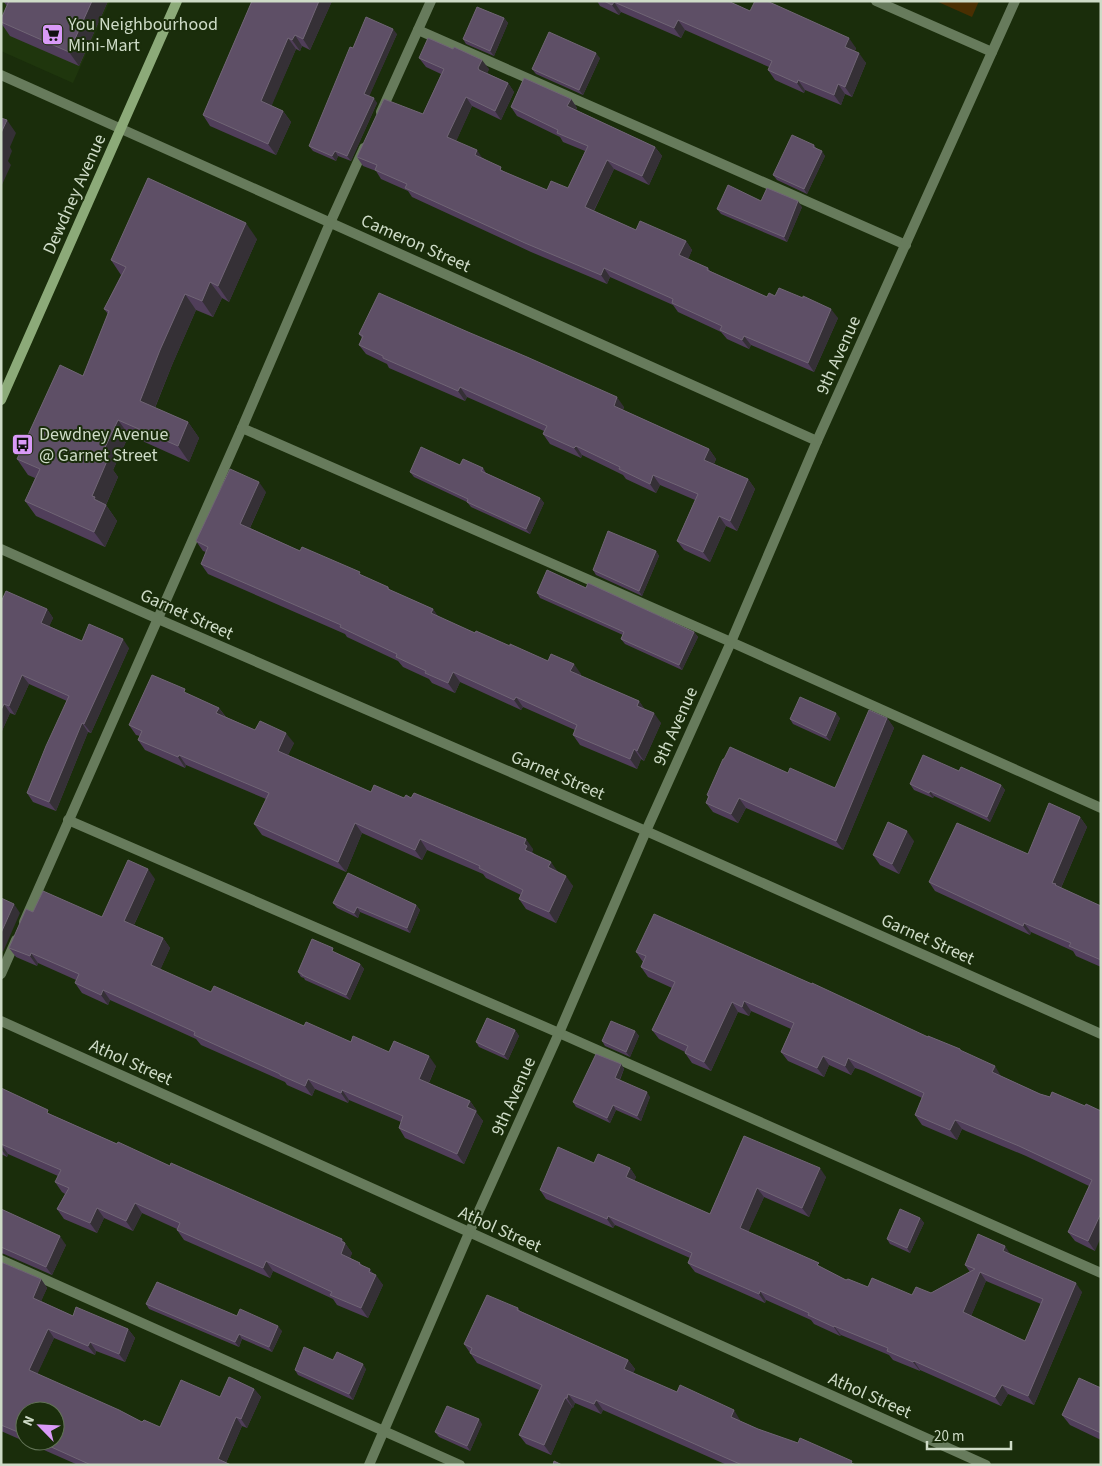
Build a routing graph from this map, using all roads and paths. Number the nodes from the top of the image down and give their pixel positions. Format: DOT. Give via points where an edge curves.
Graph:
graph roads {
  1 [pos="177,1"];
  2 [pos="431,1"];
  3 [pos="876,1"];
  4 [pos="1015,1"];
  5 [pos="418,30"];
  6 [pos="992,52"];
  7 [pos="1,75"];
  8 [pos="378,118"];
  9 [pos="121,129"];
  10 [pos="370,135"];
  11 [pos="330,223"];
  12 [pos="906,245"];
  13 [pos="1,400"];
  14 [pos="242,428"];
  15 [pos="817,441"];
  16 [pos="1,549"];
  17 [pos="158,619"];
  18 [pos="731,642"];
  19 [pos="1101,808"];
  20 [pos="68,820"];
  21 [pos="646,831"];
  22 [pos="1,974"];
  23 [pos="1,1021"];
  24 [pos="559,1033"];
  25 [pos="1101,1034"];
  26 [pos="470,1233"];
  27 [pos="1,1260"];
  28 [pos="1101,1273"];
  29 [pos="384,1431"];
  30 [pos="369,1465"];
  31 [pos="460,1465"];
  32 [pos="986,1465"];
  1 -- 9 [label="main road, Dewdney Avenue"];
  2 -- 5 [label="street"];
  3 -- 6 [label="street"];
  4 -- 6 [label="street, 9th Avenue"];
  5 -- 8 [label="street"];
  5 -- 12 [label="street"];
  6 -- 12 [label="street, 9th Avenue"];
  7 -- 9 [label="street, Cameron Street"];
  9 -- 11 [label="street, Cameron Street"];
  9 -- 13 [label="main road, Dewdney Avenue"];
  10 -- 11 [label="street"];
  11 -- 14 [label="street"];
  11 -- 15 [label="street, Cameron Street"];
  12 -- 15 [label="street, 9th Avenue"];
  14 -- 17 [label="street"];
  14 -- 18 [label="street"];
  15 -- 18 [label="street, 9th Avenue"];
  16 -- 17 [label="street, Garnet Street"];
  17 -- 20 [label="street"];
  17 -- 21 [label="street, Garnet Street"];
  18 -- 19 [label="street"];
  18 -- 21 [label="street, 9th Avenue"];
  20 -- 22 [label="street"];
  20 -- 24 [label="street"];
  21 -- 24 [label="street, 9th Avenue"];
  21 -- 25 [label="street, Garnet Street"];
  23 -- 26 [label="street, Athol Street"];
  24 -- 26 [label="street, 9th Avenue"];
  24 -- 28 [label="street"];
  26 -- 29 [label="street, 9th Avenue"];
  26 -- 32 [label="street, Athol Street"];
  27 -- 29 [label="street"];
  29 -- 30 [label="street, 9th Avenue"];
  29 -- 31 [label="street"];
}
